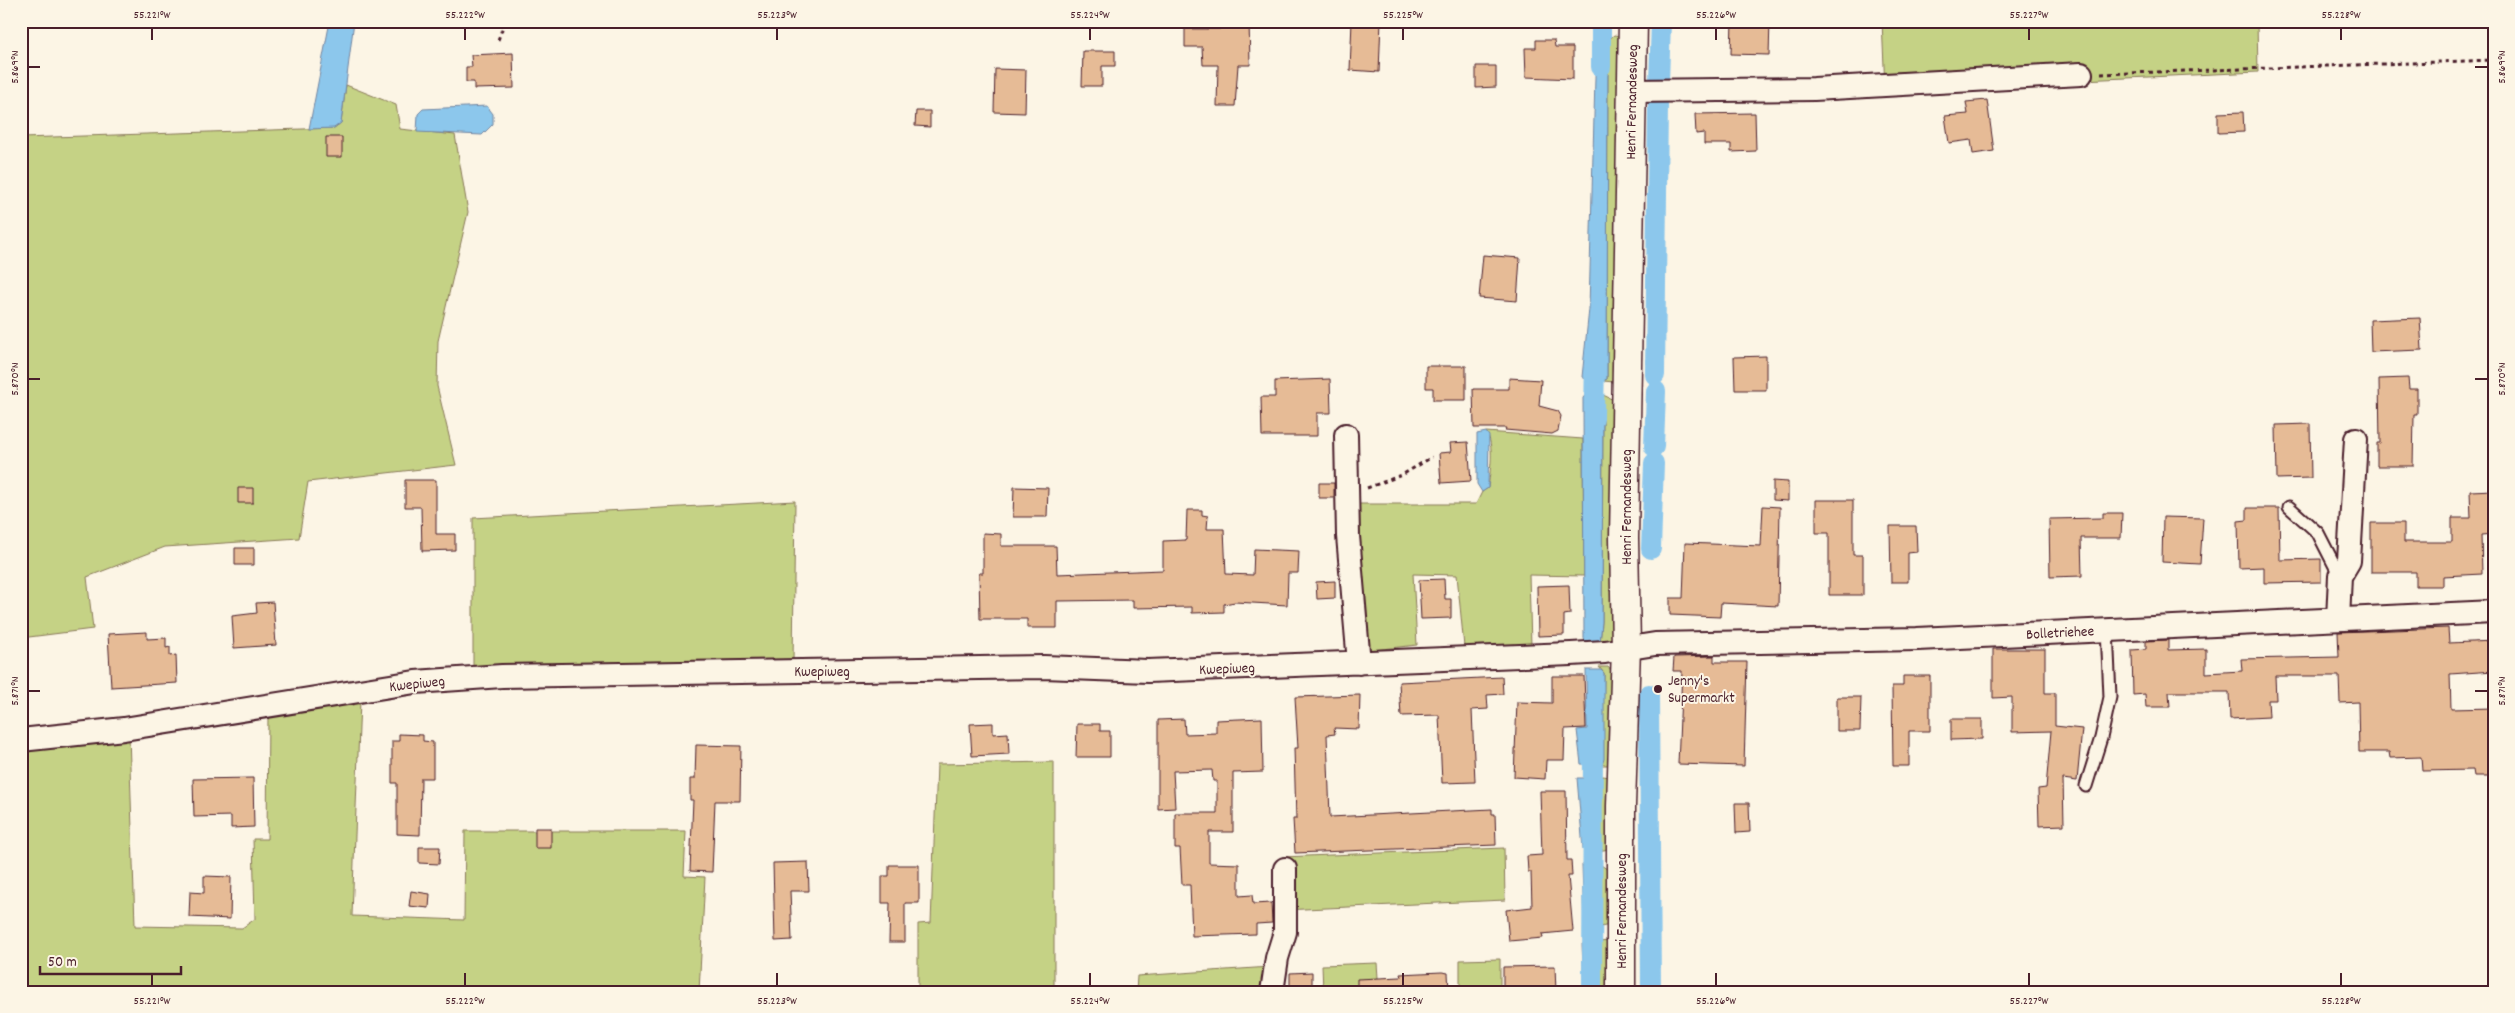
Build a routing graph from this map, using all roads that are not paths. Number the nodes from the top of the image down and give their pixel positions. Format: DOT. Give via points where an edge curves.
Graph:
graph roads {
  1 [pos="1632,21"];
  2 [pos="2080,74"];
  3 [pos="1631,90"];
  4 [pos="1346,435"];
  5 [pos="2356,439"];
  6 [pos="2289,507"];
  7 [pos="2340,576"];
  8 [pos="2494,612"];
  9 [pos="2338,619"];
  10 [pos="2107,629"];
  11 [pos="1616,650"];
  12 [pos="1359,663"];
  13 [pos="21,740"];
  14 [pos="2086,786"];
  15 [pos="1284,869"];
  16 [pos="1272,992"];
  17 [pos="1621,992"];
  1 -- 3 [label="street, Henri Fernandesweg"];
  2 -- 3 [label="street" via="1814,89"];
  3 -- 11 [label="street, Henri Fernandesweg" via="1624,538"];
  4 -- 12 [label="street" via="1348,536"];
  5 -- 7 [label="street" via="2349,561"];
  6 -- 7 [label="lane" via="2318,533"];
  7 -- 9 [label="street"];
  8 -- 9 [label="street, Bolletriehee"];
  9 -- 10 [label="street, Bolletriehee"];
  10 -- 11 [label="street, Bolletriehee" via="1917,639 1655,644"];
  10 -- 14 [label="lane" via="2110,697 2102,738"];
  11 -- 12 [label="street, Kwepiweg"];
  11 -- 17 [label="street, Henri Fernandesweg" via="1621,806"];
  12 -- 13 [label="street, Kwepiweg" via="1148,671 1044,668 502,676 415,682 124,729"];
  15 -- 16 [label="street" via="1285,932"];
}
